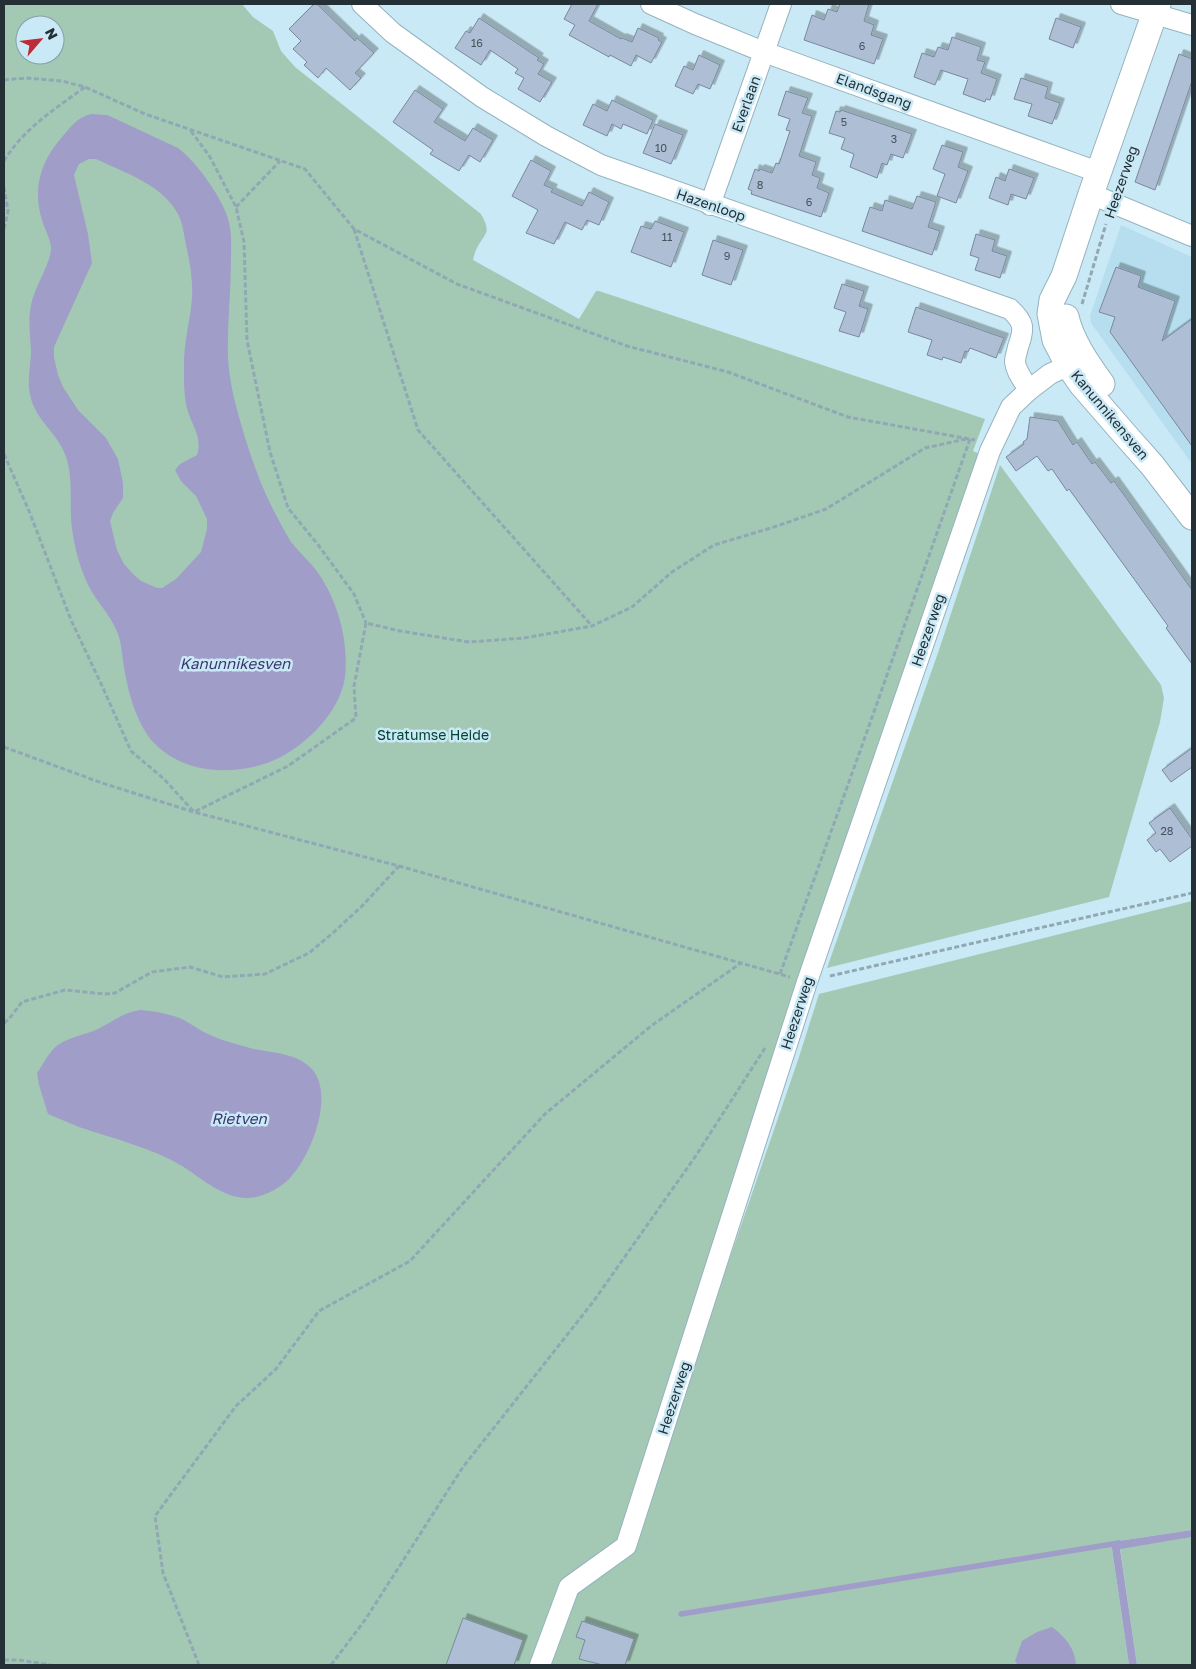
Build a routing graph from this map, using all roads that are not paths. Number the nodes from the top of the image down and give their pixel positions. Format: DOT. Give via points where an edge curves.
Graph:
graph roads {
  1 [pos="362,4"];
  2 [pos="651,4"];
  3 [pos="781,4"];
  4 [pos="1121,4"];
  5 [pos="1156,9"];
  6 [pos="1192,25"];
  7 [pos="764,52"];
  8 [pos="1101,189"];
  9 [pos="710,204"];
  10 [pos="1192,236"];
  11 [pos="1076,362"];
  12 [pos="1029,390"];
  13 [pos="1192,518"];
  14 [pos="540,1665"];
  1 -- 9 [label="street, Hazenloop" via="393,33 482,97 546,136 600,165"];
  2 -- 7 [label="street, Elandsgang"];
  3 -- 7 [label="street, Everlaan"];
  4 -- 5 [label="street"];
  5 -- 6 [label="street"];
  5 -- 8 [label="street, Heezerweg"];
  7 -- 8 [label="street, Elandsgang"];
  7 -- 9 [label="street, Everlaan"];
  8 -- 10 [label="street, Elandsgang"];
  8 -- 11 [label="street, Heezerweg" via="1064,276 1065,313"];
  9 -- 12 [label="street, Hazenloop" via="1010,309 1021,319 1022,338 1015,364"];
  11 -- 12 [label="street, Heezerweg" via="1050,374"];
  11 -- 13 [label="street, Kanunnikensven" via="1138,437 1152,465"];
  12 -- 14 [label="street, Heezerweg" via="1011,407 990,450 807,982 626,1546 569,1587"];
}
